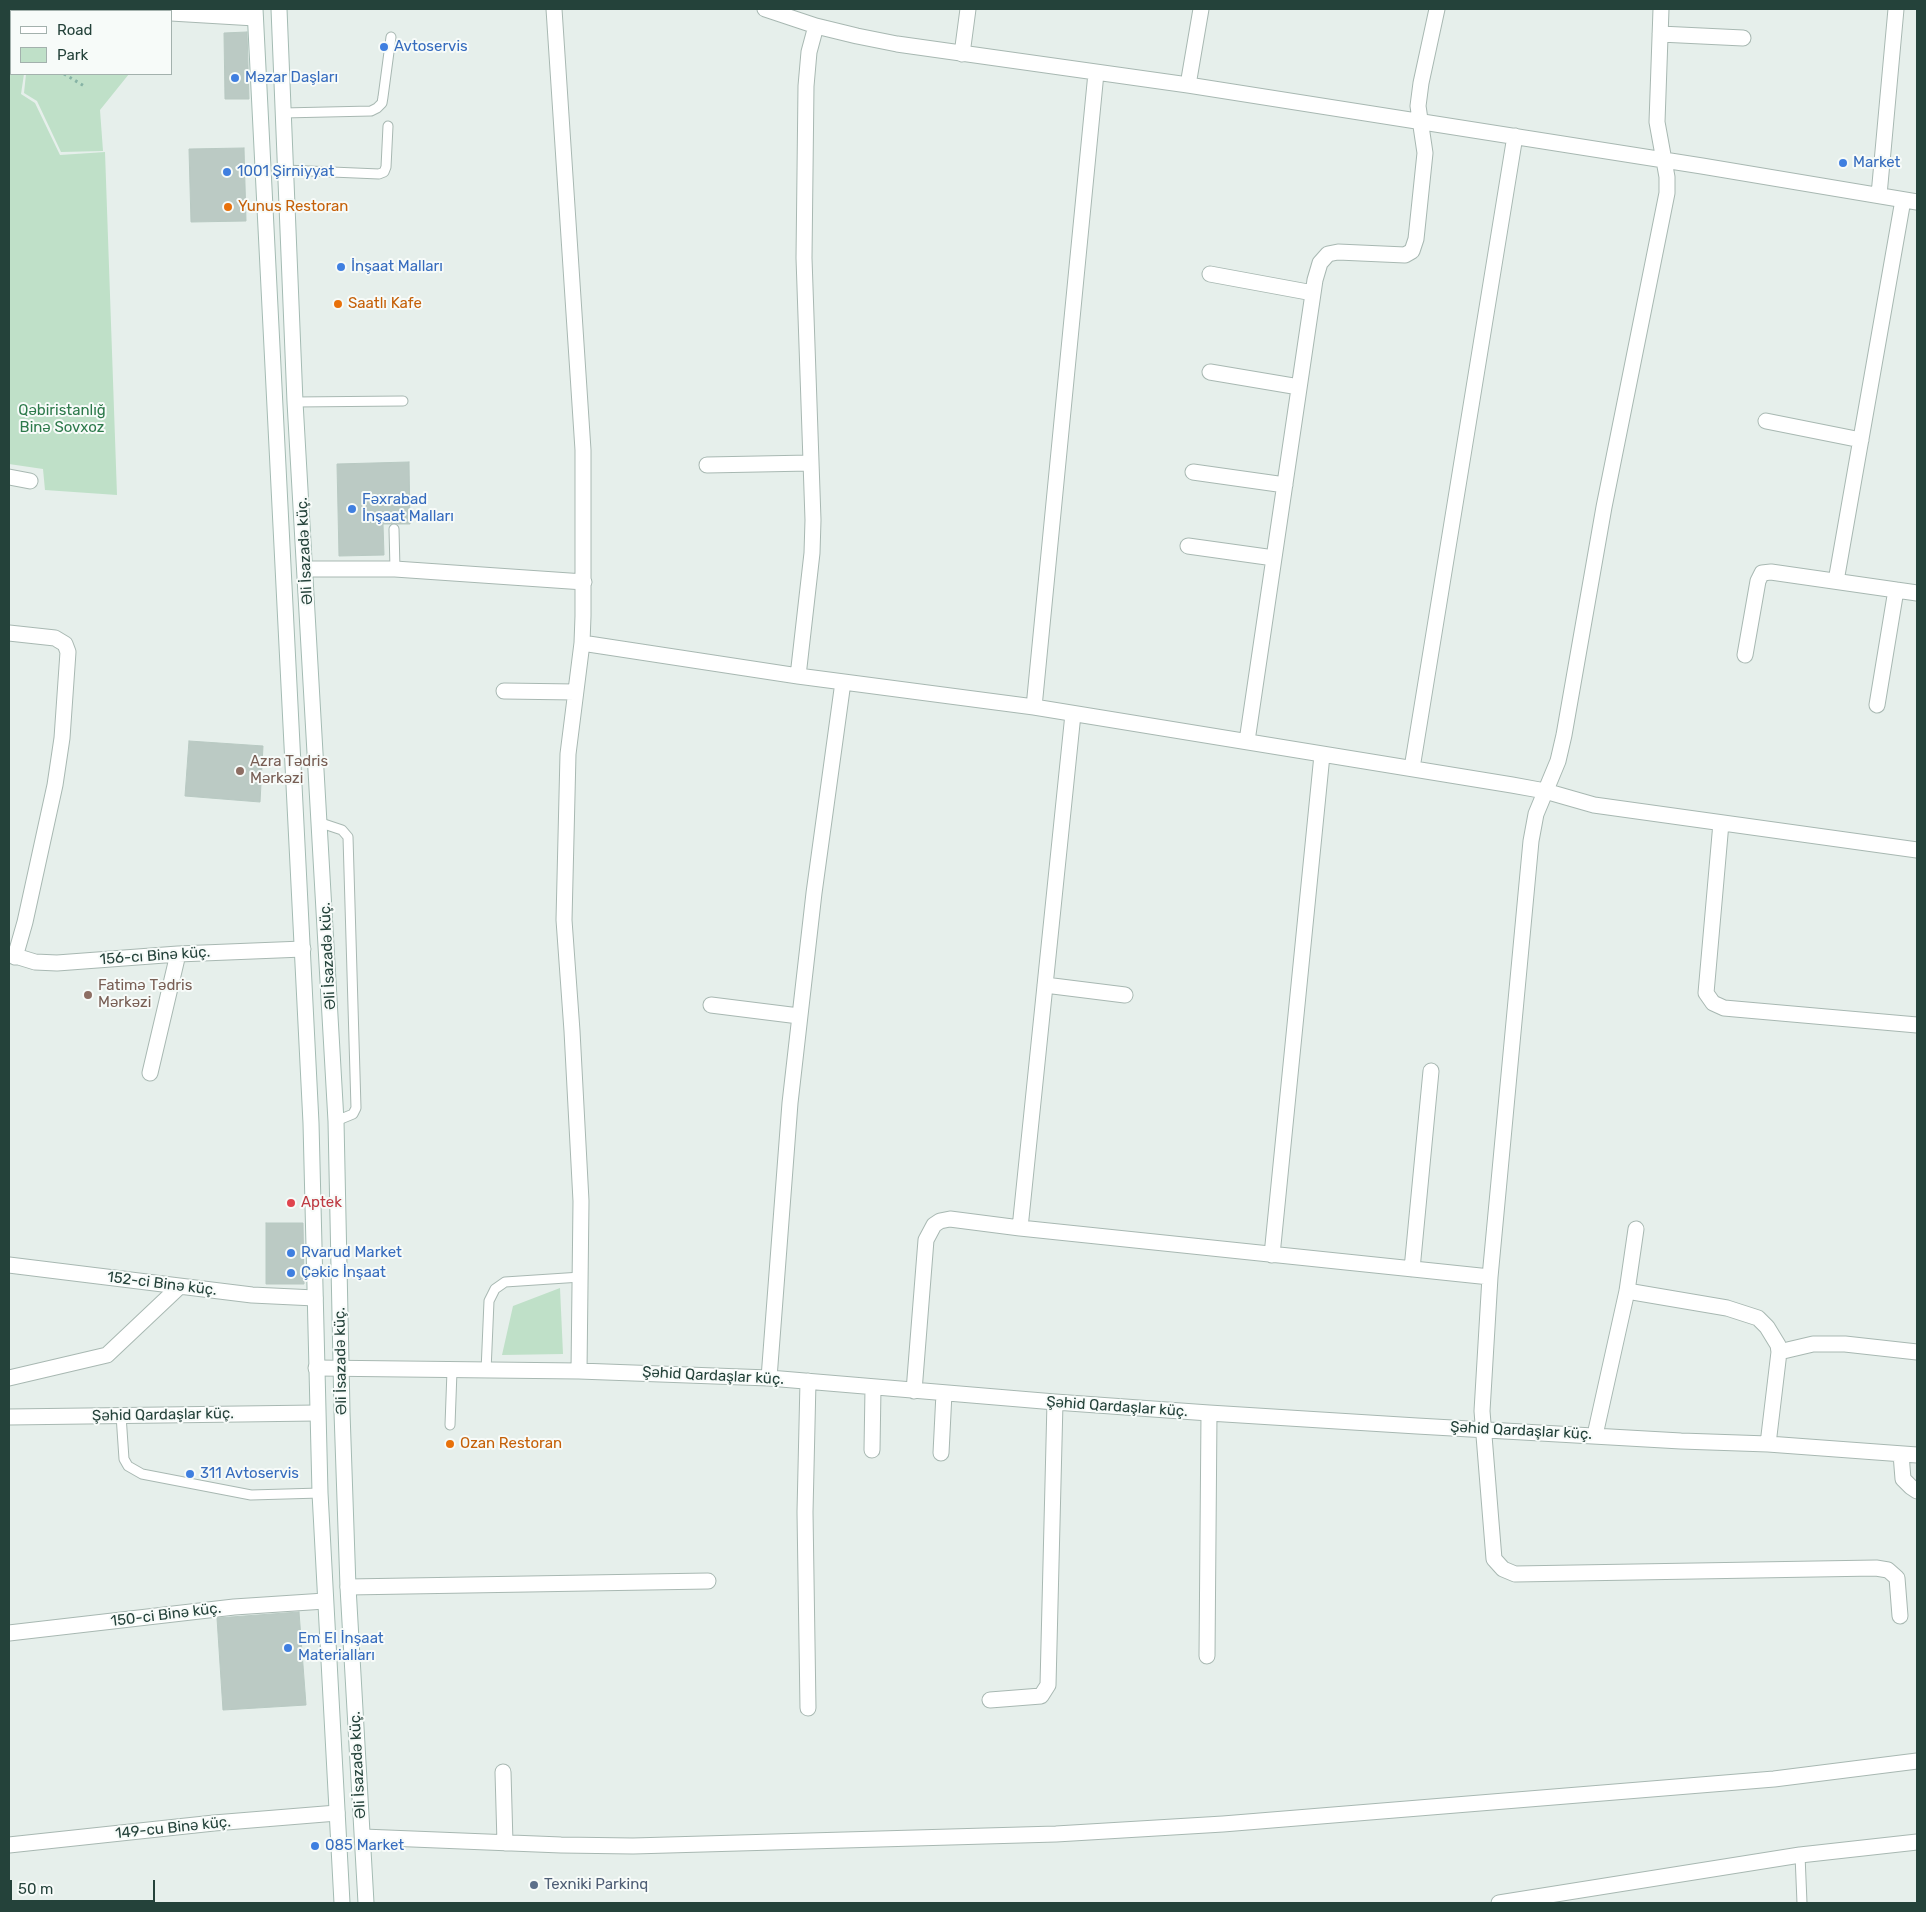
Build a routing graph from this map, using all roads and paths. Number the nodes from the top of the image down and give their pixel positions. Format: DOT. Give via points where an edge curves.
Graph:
graph roads {
  1 [pos="86,9"];
  2 [pos="554,9"];
  3 [pos="765,9"];
  4 [pos="968,9"];
  5 [pos="1201,9"];
  6 [pos="1438,9"];
  7 [pos="1661,9"];
  8 [pos="1896,9"];
  9 [pos="110,10"];
  10 [pos="172,13"];
  11 [pos="255,13"];
  12 [pos="279,13"];
  13 [pos="816,26"];
  14 [pos="1660,34"];
  15 [pos="391,37"];
  16 [pos="1743,38"];
  17 [pos="962,54"];
  18 [pos="1096,73"];
  19 [pos="66,75"];
  20 [pos="1188,85"];
  21 [pos="86,87"];
  22 [pos="283,113"];
  23 [pos="1421,122"];
  24 [pos="388,126"];
  25 [pos="1515,136"];
  26 [pos="1665,160"];
  27 [pos="286,170"];
  28 [pos="1879,195"];
  29 [pos="1910,201"];
  30 [pos="1210,274"];
  31 [pos="1313,293"];
  32 [pos="1210,372"];
  33 [pos="1299,387"];
  34 [pos="403,401"];
  35 [pos="295,402"];
  36 [pos="1766,422"];
  37 [pos="1861,440"];
  38 [pos="810,463"];
  39 [pos="707,465"];
  40 [pos="1193,472"];
  41 [pos="9,478"];
  42 [pos="30,481"];
  43 [pos="1284,485"];
  44 [pos="394,529"];
  45 [pos="1188,546"];
  46 [pos="1274,558"];
  47 [pos="284,569"];
  48 [pos="306,569"];
  49 [pos="395,569"];
  50 [pos="1836,581"];
  51 [pos="584,582"];
  52 [pos="1896,590"];
  53 [pos="1917,593"];
  54 [pos="9,633"];
  55 [pos="582,643"];
  56 [pos="1745,656"];
  57 [pos="798,676"];
  58 [pos="843,682"];
  59 [pos="504,691"];
  60 [pos="574,692"];
  61 [pos="1877,705"];
  62 [pos="1034,707"];
  63 [pos="1073,714"];
  64 [pos="1247,741"];
  65 [pos="1322,755"];
  66 [pos="1412,768"];
  67 [pos="1545,791"];
  68 [pos="320,823"];
  69 [pos="1721,823"];
  70 [pos="1917,850"];
  71 [pos="303,949"];
  72 [pos="178,954"];
  73 [pos="12,956"];
  74 [pos="1045,985"];
  75 [pos="1125,995"];
  76 [pos="711,1005"];
  77 [pos="799,1016"];
  78 [pos="1917,1025"];
  79 [pos="1431,1072"];
  80 [pos="150,1073"];
  81 [pos="336,1121"];
  82 [pos="1020,1228"];
  83 [pos="1636,1229"];
  84 [pos="1272,1255"];
  85 [pos="9,1265"];
  86 [pos="1412,1269"];
  87 [pos="581,1277"];
  88 [pos="1490,1277"];
  89 [pos="179,1286"];
  90 [pos="1627,1291"];
  91 [pos="315,1298"];
  92 [pos="1779,1352"];
  93 [pos="1917,1352"];
  94 [pos="316,1368"];
  95 [pos="341,1368"];
  96 [pos="452,1371"];
  97 [pos="486,1371"];
  98 [pos="579,1371"];
  99 [pos="9,1378"];
  100 [pos="769,1378"];
  101 [pos="808,1381"];
  102 [pos="873,1388"];
  103 [pos="914,1391"];
  104 [pos="944,1393"];
  105 [pos="1055,1402"];
  106 [pos="342,1412"];
  107 [pos="317,1413"];
  108 [pos="1209,1413"];
  109 [pos="121,1415"];
  110 [pos="9,1417"];
  111 [pos="450,1425"];
  112 [pos="1483,1429"];
  113 [pos="1595,1435"];
  114 [pos="1768,1444"];
  115 [pos="872,1450"];
  116 [pos="942,1453"];
  117 [pos="1901,1454"];
  118 [pos="1917,1455"];
  119 [pos="1917,1491"];
  120 [pos="320,1494"];
  121 [pos="708,1581"];
  122 [pos="348,1587"];
  123 [pos="325,1601"];
  124 [pos="1900,1616"];
  125 [pos="9,1633"];
  126 [pos="1207,1656"];
  127 [pos="990,1700"];
  128 [pos="808,1708"];
  129 [pos="1917,1762"];
  130 [pos="503,1772"];
  131 [pos="337,1813"];
  132 [pos="363,1837"];
  133 [pos="1917,1842"];
  134 [pos="505,1843"];
  135 [pos="9,1845"];
  136 [pos="1800,1855"];
  137 [pos="342,1903"];
  138 [pos="366,1903"];
  139 [pos="1499,1903"];
  140 [pos="1802,1903"];
  1 -- 9 [label="street"];
  2 -- 51 [label="street" via="584,450"];
  3 -- 13 [label="street"];
  4 -- 17 [label="street"];
  5 -- 20 [label="street"];
  6 -- 23 [label="street" via="1421,83 1418,106"];
  7 -- 14 [label="street"];
  8 -- 28 [label="street"];
  10 -- 11 [label="street"];
  11 -- 12 [label="street"];
  11 -- 47 [label="street, Əli İsazadə küç."];
  12 -- 22 [label="street, Əli İsazadə küç."];
  13 -- 17 [label="street"];
  13 -- 38 [label="street" via="809,52 806,105 804,258"];
  14 -- 16 [label="street"];
  14 -- 26 [label="street" via="1656,122"];
  15 -- 22 [label="lane" via="382,103 377,108 371,111"];
  17 -- 18 [label="street"];
  18 -- 20 [label="street"];
  18 -- 62 [label="street"];
  19 -- 21 [label="path"];
  20 -- 23 [label="street"];
  22 -- 27 [label="street, Əli İsazadə küç."];
  23 -- 25 [label="street"];
  23 -- 31 [label="street" via="1425,153 1412,251 1405,256 1328,254 1320,263"];
  24 -- 27 [label="lane" via="384,172"];
  25 -- 26 [label="street"];
  25 -- 66 [label="street"];
  26 -- 28 [label="street"];
  26 -- 67 [label="street" via="1667,193 1604,508 1564,735 1558,761"];
  27 -- 35 [label="street, Əli İsazadə küç."];
  28 -- 29 [label="street"];
  29 -- 37 [label="street"];
  30 -- 31 [label="street"];
  31 -- 33 [label="street"];
  32 -- 33 [label="street"];
  33 -- 43 [label="street"];
  34 -- 35 [label="lane"];
  35 -- 48 [label="street, Əli İsazadə küç."];
  36 -- 37 [label="street"];
  37 -- 50 [label="street"];
  38 -- 39 [label="street"];
  38 -- 57 [label="street" via="812,553"];
  40 -- 43 [label="street"];
  41 -- 42 [label="street"];
  43 -- 46 [label="street"];
  44 -- 49 [label="lane"];
  45 -- 46 [label="street"];
  46 -- 64 [label="street"];
  47 -- 48 [label="street"];
  47 -- 71 [label="street, Əli İsazadə küç."];
  48 -- 49 [label="street"];
  48 -- 68 [label="street, Əli İsazadə küç."];
  49 -- 51 [label="street"];
  50 -- 52 [label="street"];
  50 -- 56 [label="street" via="1762,573"];
  51 -- 55 [label="street"];
  52 -- 53 [label="street"];
  52 -- 61 [label="street"];
  54 -- 73 [label="street" via="55,638 65,644 68,652 55,784 25,922"];
  55 -- 57 [label="street"];
  55 -- 60 [label="street"];
  57 -- 58 [label="street"];
  58 -- 62 [label="street"];
  58 -- 77 [label="street"];
  59 -- 60 [label="street"];
  60 -- 87 [label="street" via="568,754 564,920 580,1182"];
  62 -- 63 [label="street"];
  63 -- 64 [label="street"];
  63 -- 74 [label="street"];
  64 -- 65 [label="street"];
  65 -- 66 [label="street"];
  65 -- 84 [label="street"];
  66 -- 67 [label="street"];
  67 -- 69 [label="street" via="1594,804"];
  67 -- 88 [label="street" via="1531,841"];
  68 -- 81 [label="street, Əli İsazadə küç."];
  68 -- 81 [label="lane" via="342,830 348,838 356,1108 353,1114"];
  69 -- 70 [label="street"];
  69 -- 78 [label="street" via="1706,993 1713,1003 1724,1008"];
  71 -- 72 [label="street, 156-cı Binə küç."];
  71 -- 91 [label="street, Əli İsazadə küç."];
  72 -- 73 [label="street, 156-cı Binə küç." via="57,963 34,962"];
  72 -- 80 [label="street"];
  74 -- 75 [label="street"];
  74 -- 82 [label="street"];
  76 -- 77 [label="street"];
  77 -- 100 [label="street"];
  79 -- 86 [label="street"];
  81 -- 95 [label="street, Əli İsazadə küç."];
  82 -- 84 [label="street"];
  82 -- 103 [label="street" via="950,1219 940,1221 929,1232"];
  83 -- 90 [label="street"];
  84 -- 86 [label="street"];
  85 -- 89 [label="street, 152-ci Binə küç."];
  86 -- 88 [label="street"];
  87 -- 97 [label="lane" via="505,1282 494,1289 489,1301"];
  87 -- 98 [label="street"];
  88 -- 112 [label="street"];
  89 -- 91 [label="street, 152-ci Binə küç." via="252,1295"];
  89 -- 99 [label="street" via="107,1355"];
  90 -- 92 [label="street" via="1727,1308 1758,1318 1767,1326"];
  90 -- 113 [label="street"];
  91 -- 94 [label="street, Əli İsazadə küç."];
  92 -- 93 [label="street" via="1814,1344 1845,1344"];
  92 -- 114 [label="street"];
  94 -- 95 [label="street, Şəhid Qardaşlar küç."];
  94 -- 107 [label="street, Əli İsazadə küç."];
  95 -- 96 [label="street, Şəhid Qardaşlar küç."];
  95 -- 106 [label="street, Əli İsazadə küç."];
  96 -- 97 [label="street, Şəhid Qardaşlar küç."];
  96 -- 111 [label="lane"];
  97 -- 98 [label="street, Şəhid Qardaşlar küç."];
  98 -- 100 [label="street, Şəhid Qardaşlar küç."];
  100 -- 101 [label="street, Şəhid Qardaşlar küç."];
  101 -- 102 [label="street, Şəhid Qardaşlar küç."];
  101 -- 128 [label="street" via="805,1512"];
  102 -- 103 [label="street, Şəhid Qardaşlar küç."];
  102 -- 115 [label="street"];
  103 -- 104 [label="street, Şəhid Qardaşlar küç."];
  104 -- 105 [label="street, Şəhid Qardaşlar küç."];
  104 -- 116 [label="street"];
  105 -- 108 [label="street, Şəhid Qardaşlar küç."];
  105 -- 127 [label="street" via="1048,1685 1041,1696"];
  106 -- 107 [label="street, Şəhid Qardaşlar küç."];
  106 -- 122 [label="street, Əli İsazadə küç."];
  107 -- 109 [label="street, Şəhid Qardaşlar küç."];
  107 -- 120 [label="street, Əli İsazadə küç."];
  108 -- 112 [label="street, Şəhid Qardaşlar küç."];
  108 -- 126 [label="street"];
  109 -- 110 [label="street, Şəhid Qardaşlar küç."];
  109 -- 120 [label="lane" via="124,1459 128,1466 142,1474 252,1495"];
  112 -- 113 [label="street, Şəhid Qardaşlar küç."];
  112 -- 124 [label="street" via="1494,1560 1503,1569 1515,1574 1876,1568 1888,1570 1897,1578"];
  113 -- 114 [label="street, Şəhid Qardaşlar küç."];
  114 -- 117 [label="street, Şəhid Qardaşlar küç."];
  117 -- 118 [label="street, Şəhid Qardaşlar küç."];
  117 -- 119 [label="street" via="1903,1479"];
  120 -- 123 [label="street, Əli İsazadə küç."];
  121 -- 122 [label="street"];
  122 -- 132 [label="street, Əli İsazadə küç."];
  123 -- 125 [label="street, 150-ci Binə küç." via="234,1607"];
  123 -- 131 [label="street, Əli İsazadə küç."];
  129 -- 134 [label="street" via="1774,1779 1222,1824 1046,1834 652,1846"];
  130 -- 134 [label="street"];
  131 -- 135 [label="street, 149-cu Binə küç."];
  131 -- 137 [label="street, Əli İsazadə küç."];
  132 -- 134 [label="street"];
  132 -- 138 [label="street, Əli İsazadə küç."];
  133 -- 136 [label="street"];
  136 -- 139 [label="street"];
  136 -- 140 [label="lane"];
}
